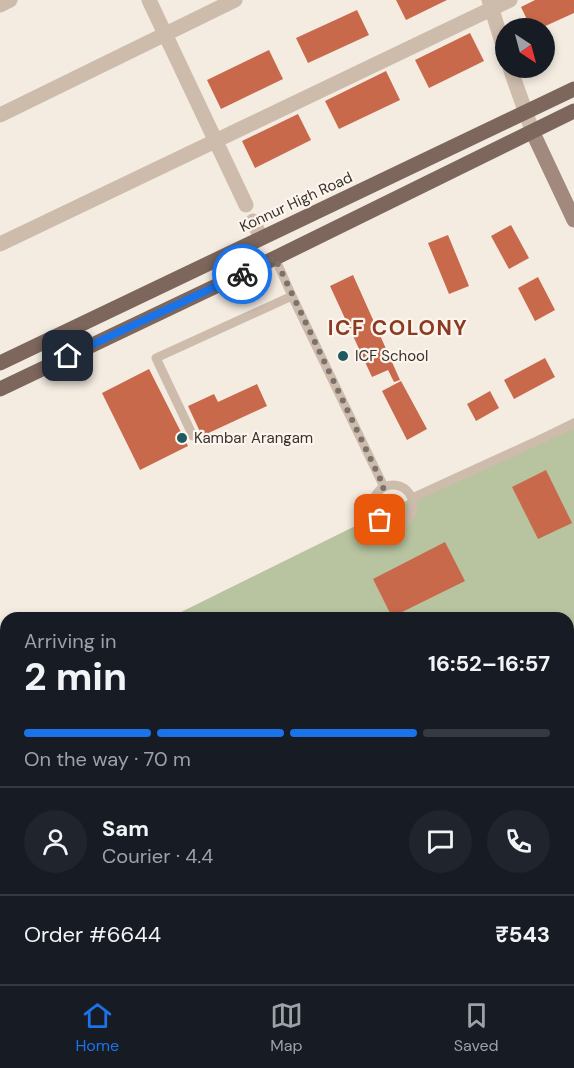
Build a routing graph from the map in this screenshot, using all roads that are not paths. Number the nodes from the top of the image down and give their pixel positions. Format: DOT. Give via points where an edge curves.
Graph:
graph roads {
  1 [pos="10,0"];
  2 [pos="149,0"];
  3 [pos="235,0"];
  4 [pos="510,0"];
  5 [pos="0,5"];
  6 [pos="490,5"];
  7 [pos="495,21"];
  8 [pos="166,34"];
  9 [pos="513,78"];
  10 [pos="574,89"];
  11 [pos="574,111"];
  12 [pos="525,114"];
  13 [pos="0,115"];
  14 [pos="533,133"];
  15 [pos="217,140"];
  16 [pos="246,206"];
  17 [pos="574,220"];
  18 [pos="253,221"];
  19 [pos="261,238"];
  20 [pos="0,244"];
  21 [pos="275,258"];
  22 [pos="292,296"];
  23 [pos="0,363"];
  24 [pos="0,389"];
  25 [pos="574,424"];
  26 [pos="193,436"];
  27 [pos="384,487"];
  28 [pos="412,498"];
  1 -- 5 [label="street"];
  2 -- 8 [label="street"];
  3 -- 8 [label="street"];
  4 -- 6 [label="street"];
  6 -- 7 [label="street"];
  6 -- 15 [label="street"];
  8 -- 13 [label="street"];
  8 -- 15 [label="street"];
  9 -- 12 [label="street"];
  10 -- 12 [label="main road, Konnur High Road"];
  11 -- 14 [label="main road"];
  12 -- 14 [label="street"];
  12 -- 19 [label="main road, Konnur High Road"];
  14 -- 17 [label="street"];
  14 -- 21 [label="main road"];
  15 -- 16 [label="street"];
  15 -- 20 [label="street"];
  18 -- 19 [label="street"];
  19 -- 23 [label="main road, Konnur High Road"];
  21 -- 22 [label="lane"];
  21 -- 24 [label="main road"];
  22 -- 26 [label="lane" via="156,358"];
  22 -- 27 [label="lane"];
  25 -- 28 [label="lane"];
  27 -- 28 [label="lane" via="397,486"];
  27 -- 28 [label="lane" via="373,503 376,515 386,523 398,524 409,516"];
}
